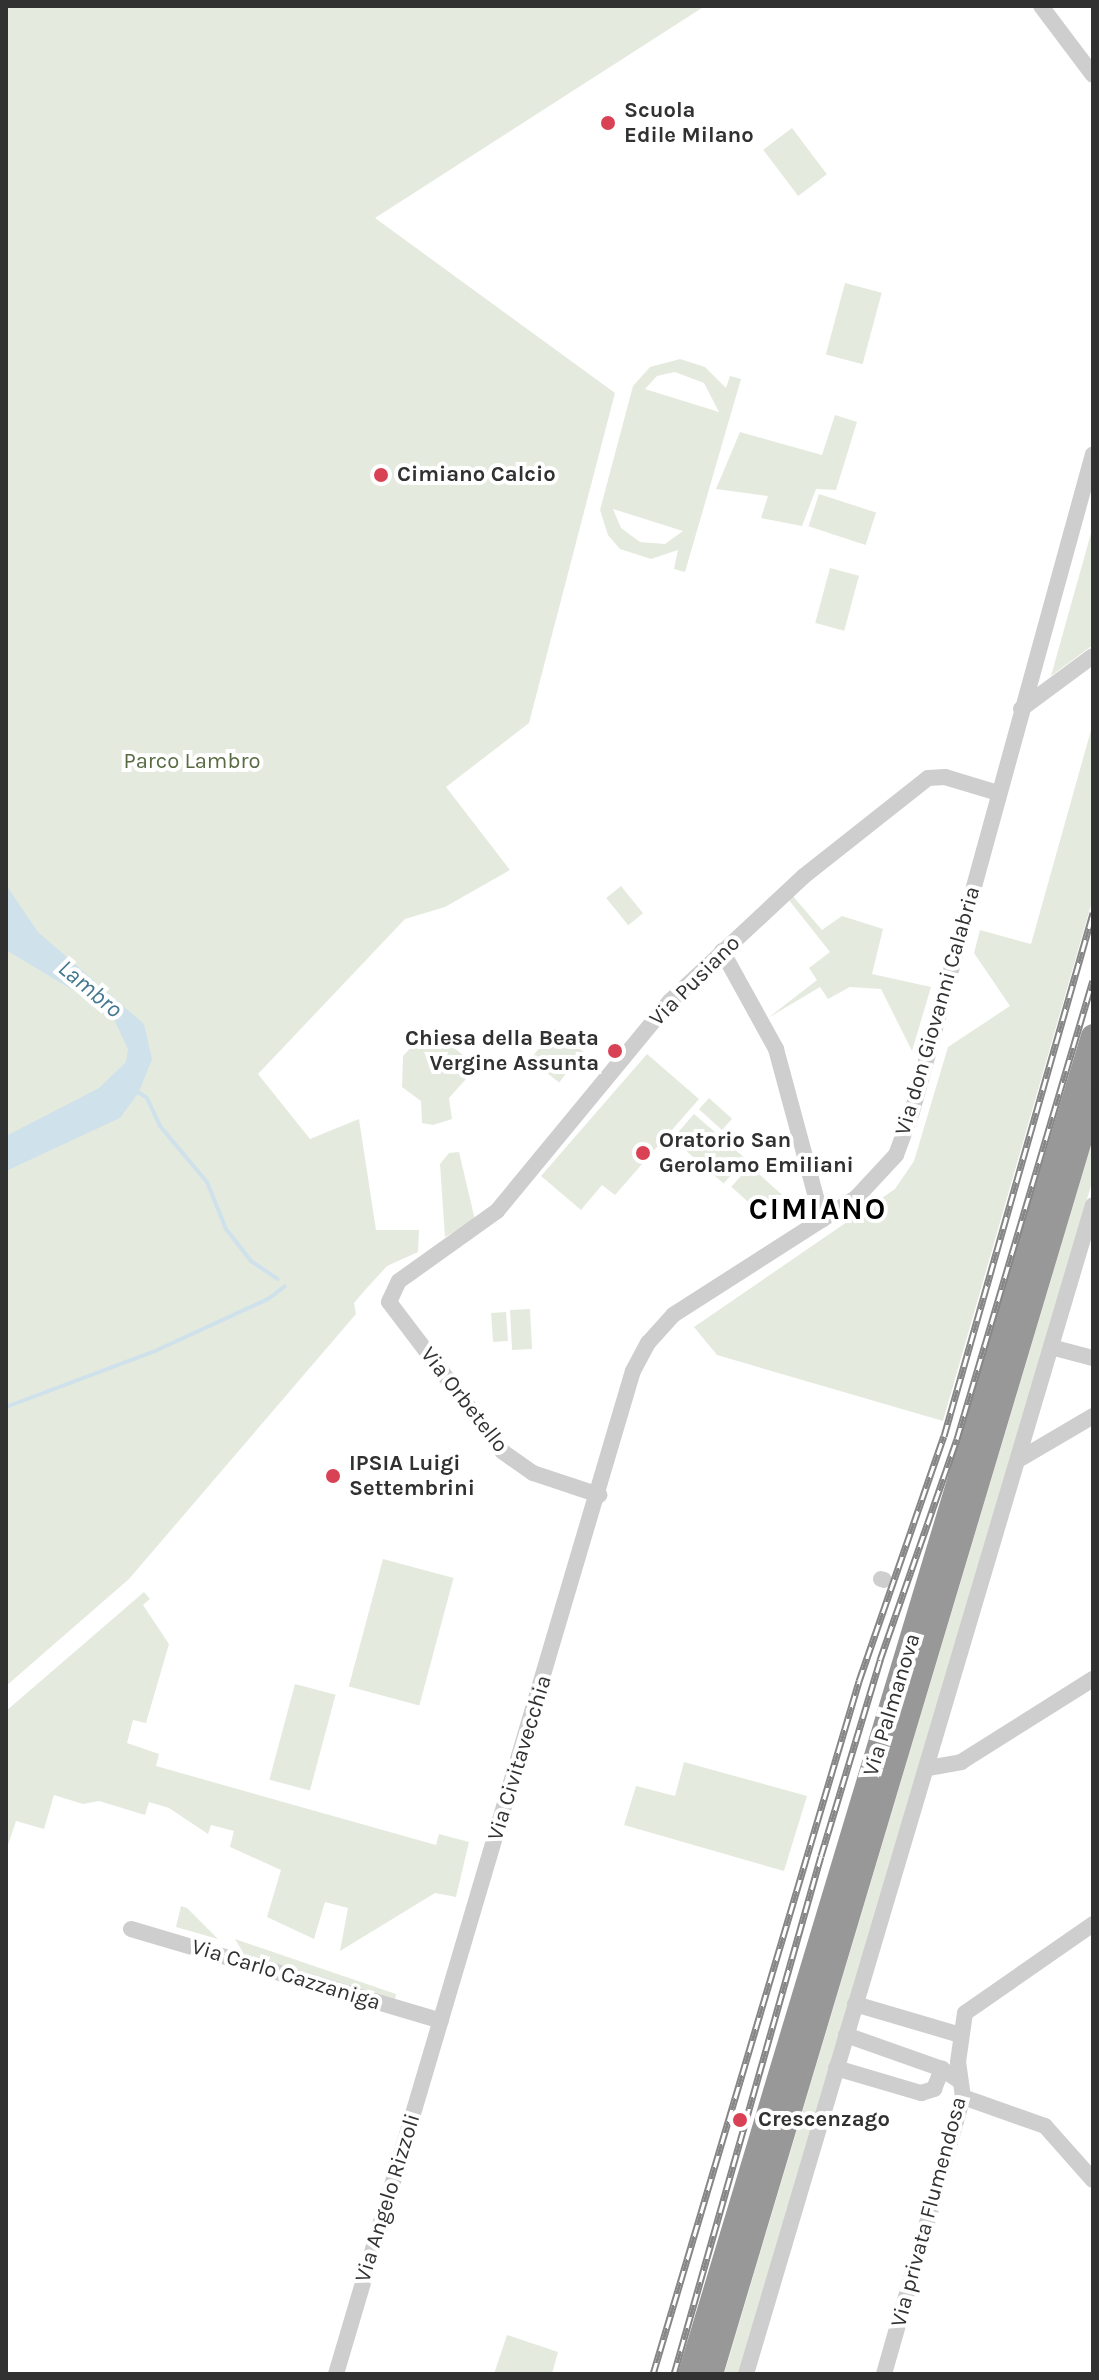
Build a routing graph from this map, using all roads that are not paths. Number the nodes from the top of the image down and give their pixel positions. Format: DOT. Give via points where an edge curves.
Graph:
graph roads {
  1 [pos="1041,6"];
  2 [pos="1093,75"];
  3 [pos="1093,454"];
  4 [pos="1093,656"];
  5 [pos="1021,709"];
  6 [pos="998,793"];
  7 [pos="722,951"];
  8 [pos="1093,1036"];
  9 [pos="1093,1097"];
  10 [pos="1092,1214"];
  11 [pos="822,1220"];
  12 [pos="389,1302"];
  13 [pos="1051,1347"];
  14 [pos="1093,1358"];
  15 [pos="1093,1416"];
  16 [pos="1018,1460"];
  17 [pos="599,1495"];
  18 [pos="1093,1679"];
  19 [pos="928,1768"];
  20 [pos="1093,1924"];
  21 [pos="131,1929"];
  22 [pos="855,2004"];
  23 [pos="441,2021"];
  24 [pos="846,2035"];
  25 [pos="960,2035"];
  26 [pos="836,2068"];
  27 [pos="942,2069"];
  28 [pos="962,2089"];
  29 [pos="1093,2180"];
  30 [pos="336,2374"];
  31 [pos="690,2374"];
  32 [pos="711,2374"];
  33 [pos="746,2374"];
  34 [pos="884,2374"];
  1 -- 2 [label="street"];
  3 -- 5 [label="street, Via don Giovanni Calabria"];
  4 -- 5 [label="street"];
  5 -- 6 [label="street, Via don Giovanni Calabria"];
  6 -- 7 [label="street, Via Pusiano" via="941,776 926,779 804,876"];
  6 -- 11 [label="street, Via don Giovanni Calabria" via="901,1143 868,1189"];
  7 -- 11 [label="street" via="776,1049"];
  7 -- 12 [label="street, Via Pusiano" via="660,1012 497,1211 434,1257 429,1273"];
  8 -- 31 [label="highway, Via Palmanova"];
  9 -- 32 [label="highway, Via Palmanova"];
  10 -- 13 [label="street"];
  11 -- 17 [label="street, Via don Giovanni Calabria" via="685,1307 651,1337 630,1379"];
  12 -- 17 [label="street, Via Orbetello" via="503,1452 533,1473"];
  13 -- 14 [label="street"];
  13 -- 16 [label="street"];
  15 -- 16 [label="street"];
  16 -- 19 [label="street"];
  17 -- 23 [label="street, Via Civitavecchia"];
  18 -- 19 [label="street" via="961,1762"];
  19 -- 22 [label="street"];
  20 -- 25 [label="street, Via privata Flumendosa" via="971,2005"];
  21 -- 23 [label="street, Via Carlo Cazzaniga"];
  22 -- 24 [label="street"];
  22 -- 25 [label="street"];
  23 -- 30 [label="street, Via Angelo Rizzoli"];
  24 -- 26 [label="street"];
  24 -- 27 [label="street"];
  25 -- 28 [label="street, Via privata Flumendosa"];
  26 -- 27 [label="street" via="921,2093 934,2089"];
  26 -- 33 [label="street"];
  27 -- 28 [label="street"];
  28 -- 29 [label="street" via="1045,2126"];
  28 -- 34 [label="street, Via privata Flumendosa"];
}
